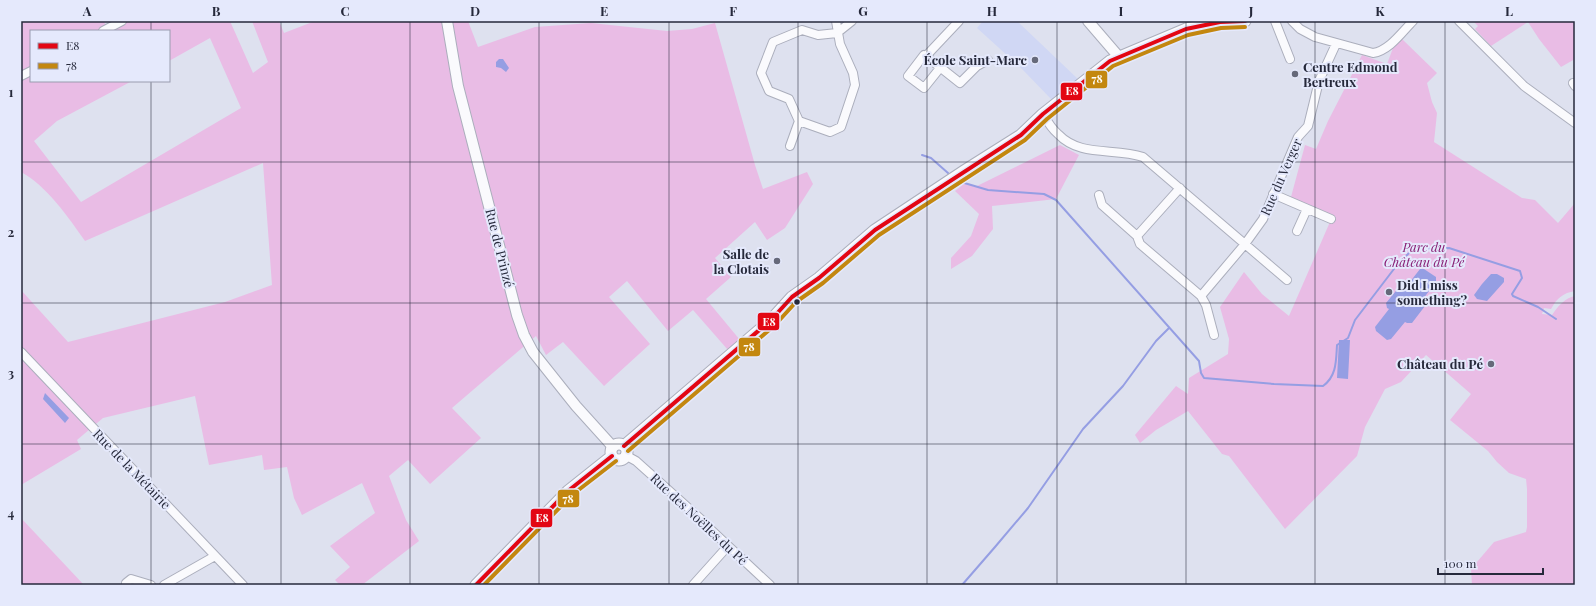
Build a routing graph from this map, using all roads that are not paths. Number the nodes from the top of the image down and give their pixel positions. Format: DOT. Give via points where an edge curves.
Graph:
graph roads {
  1 [pos="122,21"];
  2 [pos="446,21"];
  3 [pos="836,21"];
  4 [pos="852,21"];
  5 [pos="959,21"];
  6 [pos="1088,21"];
  7 [pos="1245,21"];
  8 [pos="1275,21"];
  9 [pos="1293,21"];
  10 [pos="1413,21"];
  11 [pos="1460,21"];
  12 [pos="106,30"];
  13 [pos="837,33"];
  14 [pos="1336,44"];
  15 [pos="926,56"];
  16 [pos="1119,57"];
  17 [pos="1290,59"];
  18 [pos="988,60"];
  19 [pos="940,68"];
  20 [pos="30,72"];
  21 [pos="21,76"];
  22 [pos="1043,114"];
  23 [pos="799,121"];
  24 [pos="1575,123"];
  25 [pos="790,146"];
  26 [pos="1180,188"];
  27 [pos="1273,194"];
  28 [pos="1099,196"];
  29 [pos="1307,209"];
  30 [pos="1331,219"];
  31 [pos="1297,231"];
  32 [pos="1137,236"];
  33 [pos="1246,244"];
  34 [pos="1287,280"];
  35 [pos="1201,296"];
  36 [pos="1214,334"];
  37 [pos="21,352"];
  38 [pos="625,451"];
  39 [pos="612,452"];
  40 [pos="728,546"];
  41 [pos="215,556"];
  42 [pos="126,583"];
  43 [pos="151,585"];
  44 [pos="164,585"];
  45 [pos="243,585"];
  46 [pos="476,585"];
  47 [pos="693,585"];
  48 [pos="770,585"];
  1 -- 12 [label="street"];
  2 -- 39 [label="street, Rue de Prinzé" via="458,86 524,335 533,352"];
  3 -- 13 [label="street"];
  4 -- 13 [label="street"];
  5 -- 15 [label="street"];
  6 -- 16 [label="street"];
  7 -- 16 [label="main road" via="1220,22 1186,29"];
  8 -- 17 [label="street"];
  9 -- 14 [label="street" via="1305,33"];
  10 -- 14 [label="street" via="1380,52 1365,52"];
  11 -- 24 [label="street" via="1524,86"];
  13 -- 23 [label="street" via="853,73 855,85 841,127 830,132"];
  13 -- 23 [label="street" via="818,35 802,30 773,42 761,73 769,91 789,99"];
  14 -- 27 [label="street, Rue du Verger" via="1320,81 1308,126 1298,137"];
  15 -- 19 [label="street"];
  15 -- 19 [label="street" via="924,55 908,76 924,88"];
  16 -- 22 [label="main road" via="1110,61"];
  18 -- 19 [label="street" via="977,66 960,83"];
  20 -- 21 [label="street"];
  22 -- 26 [label="street" via="1057,134 1072,145 1088,150 1126,152 1143,157"];
  22 -- 38 [label="main road" via="1014,140 875,230 819,278 792,297 771,320"];
  23 -- 25 [label="street"];
  26 -- 32 [label="street"];
  26 -- 33 [label="street"];
  27 -- 29 [label="street"];
  27 -- 33 [label="street, Rue du Verger" via="1263,219"];
  28 -- 32 [label="street" via="1102,205"];
  29 -- 30 [label="street"];
  29 -- 31 [label="street"];
  32 -- 35 [label="street" via="1140,244"];
  33 -- 34 [label="street"];
  33 -- 35 [label="street, Rue du Verger"];
  35 -- 36 [label="street"];
  37 -- 41 [label="street, Rue de la Métairie"];
  38 -- 39 [label="main road" via="618,444"];
  38 -- 40 [label="street, Rue des Noëlles du Pé"];
  39 -- 46 [label="main road" via="568,491"];
  40 -- 47 [label="street"];
  40 -- 48 [label="street, Rue des Noëlles du Pé"];
  41 -- 44 [label="street"];
  41 -- 45 [label="street, Rue de la Métairie"];
  42 -- 43 [label="street" via="131,579"];
}
